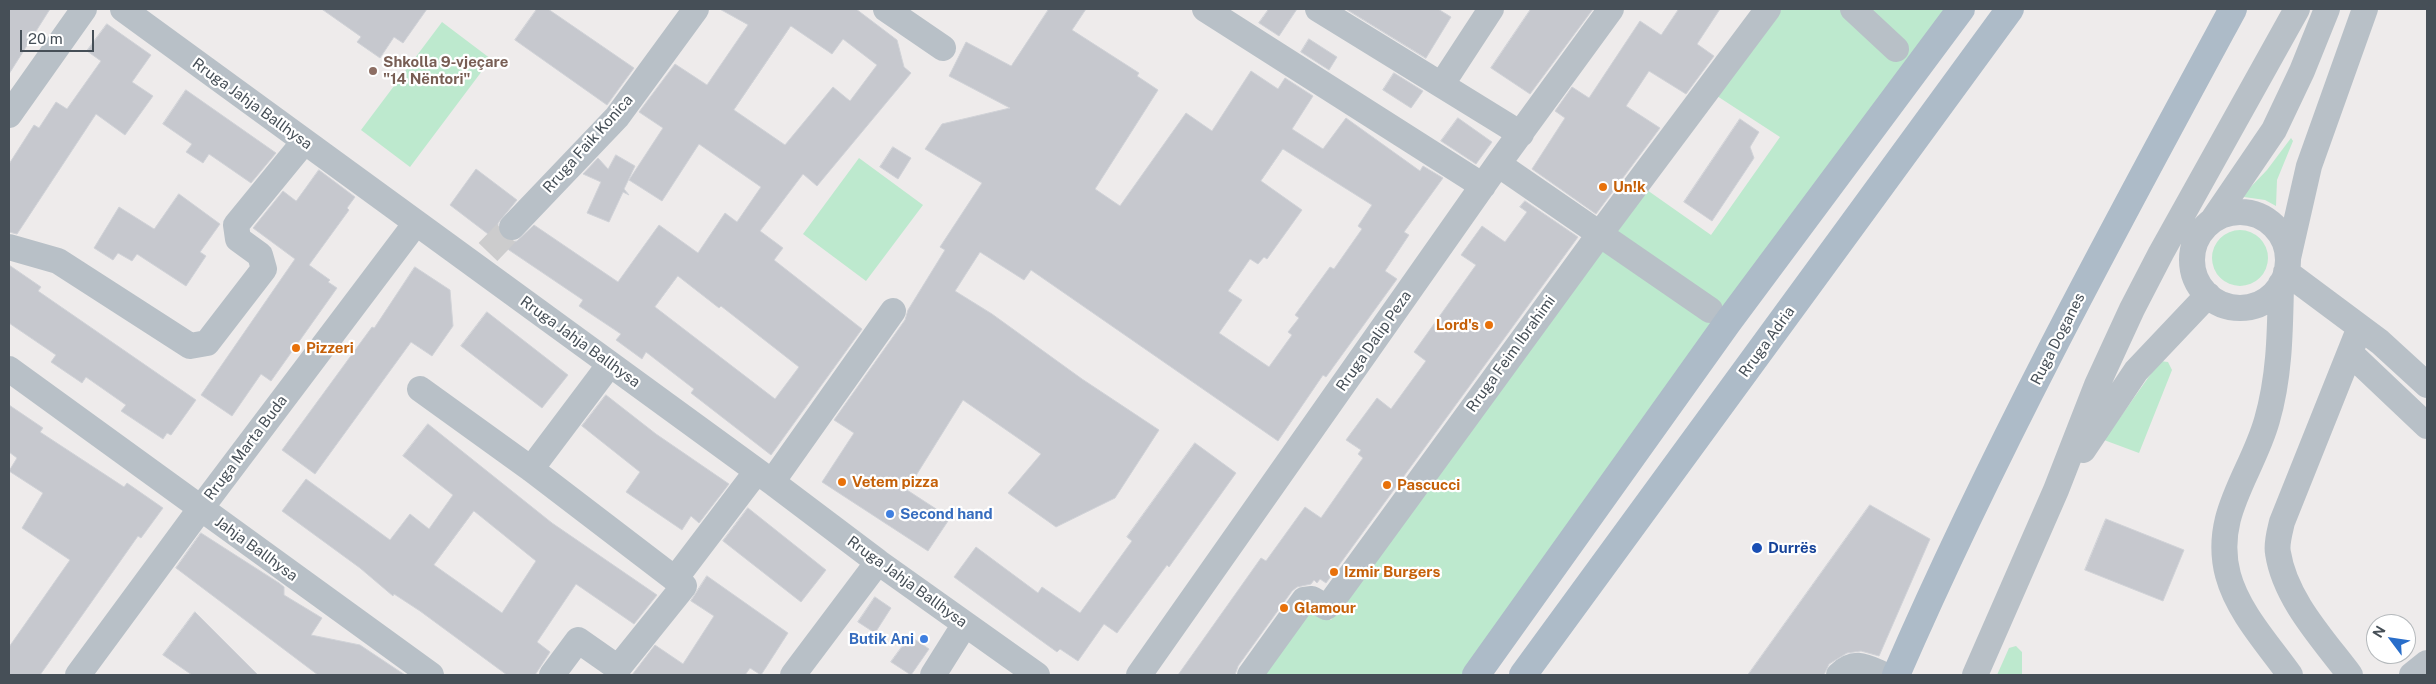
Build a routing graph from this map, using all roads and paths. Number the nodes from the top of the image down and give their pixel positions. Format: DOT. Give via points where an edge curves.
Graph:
graph roads {
  1 [pos="84,9"];
  2 [pos="123,9"];
  3 [pos="696,9"];
  4 [pos="886,9"];
  5 [pos="1205,9"];
  6 [pos="1318,9"];
  7 [pos="1491,9"];
  8 [pos="1611,9"];
  9 [pos="1768,9"];
  10 [pos="1853,9"];
  11 [pos="1961,9"];
  12 [pos="2010,9"];
  13 [pos="2233,9"];
  14 [pos="2297,9"];
  15 [pos="2327,9"];
  16 [pos="2365,9"];
  17 [pos="943,48"];
  18 [pos="1896,49"];
  19 [pos="1442,84"];
  20 [pos="9,115"];
  21 [pos="1521,134"];
  22 [pos="304,142"];
  23 [pos="1498,164"];
  24 [pos="1483,186"];
  25 [pos="416,223"];
  26 [pos="512,227"];
  27 [pos="2204,229"];
  28 [pos="1599,235"];
  29 [pos="9,247"];
  30 [pos="2161,253"];
  31 [pos="2285,272"];
  32 [pos="2208,295"];
  33 [pos="1710,310"];
  34 [pos="893,311"];
  35 [pos="2360,327"];
  36 [pos="2351,354"];
  37 [pos="610,364"];
  38 [pos="9,369"];
  39 [pos="2427,385"];
  40 [pos="420,388"];
  41 [pos="2427,426"];
  42 [pos="531,469"];
  43 [pos="764,476"];
  44 [pos="2056,490"];
  45 [pos="201,508"];
  46 [pos="878,562"];
  47 [pos="675,579"];
  48 [pos="965,624"];
  49 [pos="2427,663"];
  50 [pos="78,675"];
  51 [pos="431,675"];
  52 [pos="552,675"];
  53 [pos="793,675"];
  54 [pos="933,675"];
  55 [pos="1037,675"];
  56 [pos="1138,675"];
  57 [pos="1250,675"];
  58 [pos="1476,675"];
  59 [pos="1523,675"];
  60 [pos="1839,675"];
  61 [pos="1884,675"];
  62 [pos="1896,675"];
  63 [pos="1975,675"];
  64 [pos="2290,675"];
  65 [pos="2350,675"];
  66 [pos="2412,675"];
  1 -- 20 [label="street"];
  2 -- 22 [label="street, Rruga Jahja Ballhysa"];
  3 -- 26 [label="street, Rruga Faik Konica" via="617,117"];
  4 -- 17 [label="street"];
  5 -- 24 [label="street"];
  6 -- 19 [label="street"];
  7 -- 19 [label="street"];
  8 -- 21 [label="street, Rruga Dalip Peza"];
  9 -- 28 [label="street, Rruga Feim Ibrahimi"];
  10 -- 18 [label="street"];
  11 -- 58 [label="main road" via="1728,322"];
  12 -- 59 [label="main road, Rruga Adria"];
  13 -- 62 [label="main road, Ruga Doganes" via="2032,389"];
  14 -- 30 [label="street"];
  15 -- 27 [label="street" via="2274,130"];
  16 -- 31 [label="street" via="2310,166"];
  19 -- 21 [label="street"];
  21 -- 23 [label="street, Rruga Dalip Peza"];
  22 -- 25 [label="street, Rruga Jahja Ballhysa"];
  22 -- 29 [label="street" via="236,226 238,239 260,255 264,270 207,344 190,346 58,261"];
  23 -- 24 [label="street, Rruga Dalip Peza"];
  23 -- 28 [label="street"];
  24 -- 56 [label="street, Rruga Dalip Peza"];
  25 -- 37 [label="street, Rruga Jahja Ballhysa" via="482,259"];
  25 -- 45 [label="street, Rruga Marta Buda"];
  27 -- 30 [label="street"];
  27 -- 31 [label="street" via="2223,214 2236,212 2261,216 2280,234"];
  27 -- 32 [label="street" via="2192,254 2196,279"];
  28 -- 33 [label="street"];
  28 -- 57 [label="street, Rruga Feim Ibrahimi" via="1330,604 1326,607 1312,599 1304,600"];
  30 -- 44 [label="street" via="2097,385"];
  31 -- 32 [label="street" via="2268,298 2245,307 2223,305"];
  31 -- 35 [label="street"];
  31 -- 64 [label="street" via="2280,352 2272,401 2260,440 2230,509 2224,545 2228,574 2241,606"];
  32 -- 44 [label="street" via="2136,371"];
  34 -- 43 [label="street"];
  35 -- 36 [label="street"];
  35 -- 39 [label="street"];
  36 -- 41 [label="street"];
  36 -- 65 [label="street" via="2282,522 2277,552 2287,582 2305,616"];
  37 -- 42 [label="street"];
  37 -- 43 [label="street, Rruga Jahja Ballhysa"];
  38 -- 45 [label="street, Jahja Ballhysa"];
  40 -- 42 [label="street"];
  42 -- 47 [label="street"];
  43 -- 46 [label="street, Rruga Jahja Ballhysa"];
  43 -- 47 [label="street"];
  44 -- 63 [label="street"];
  45 -- 50 [label="street, Rruga Marta Buda"];
  45 -- 51 [label="street, Jahja Ballhysa"];
  46 -- 48 [label="street, Rruga Jahja Ballhysa"];
  46 -- 53 [label="street"];
  47 -- 52 [label="street" via="684,586 618,668 578,640"];
  48 -- 54 [label="street"];
  48 -- 55 [label="street, Rruga Jahja Ballhysa"];
  49 -- 66 [label="street"];
  60 -- 61 [label="street" via="1852,665"];
}
